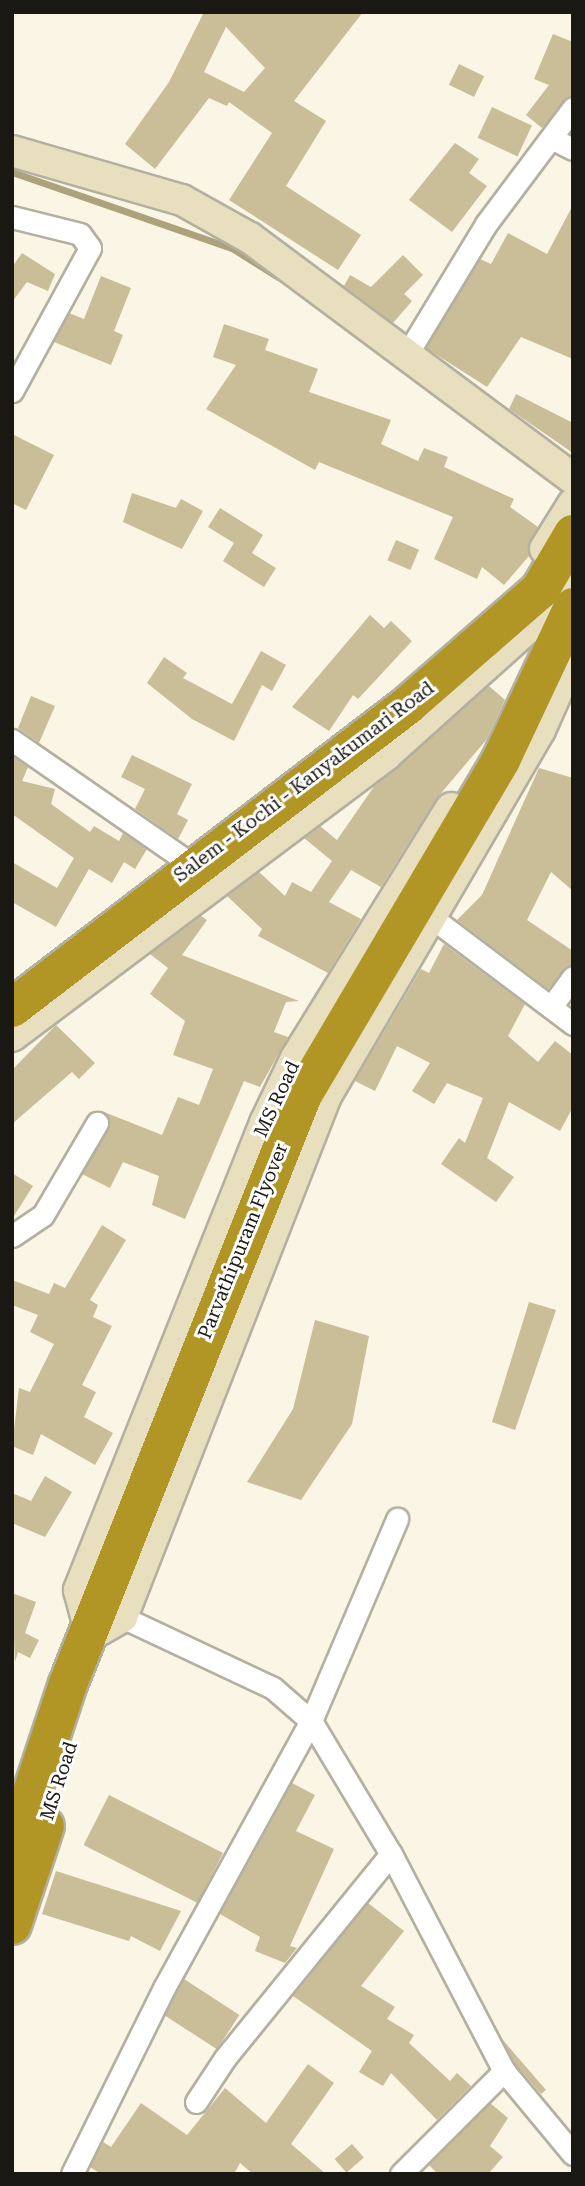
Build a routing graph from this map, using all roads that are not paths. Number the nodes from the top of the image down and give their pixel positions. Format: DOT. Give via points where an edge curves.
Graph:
graph roads {
  1 [pos="573,108"];
  2 [pos="553,139"];
  3 [pos="573,149"];
  4 [pos="12,151"];
  5 [pos="12,217"];
  6 [pos="407,354"];
  7 [pos="12,391"];
  8 [pos="573,479"];
  9 [pos="573,504"];
  10 [pos="573,535"];
  11 [pos="569,598"];
  12 [pos="573,656"];
  13 [pos="12,740"];
  14 [pos="181,857"];
  15 [pos="431,917"];
  16 [pos="573,977"];
  17 [pos="12,988"];
  18 [pos="551,1007"];
  19 [pos="12,1008"];
  20 [pos="573,1024"];
  21 [pos="12,1036"];
  22 [pos="97,1123"];
  23 [pos="12,1236"];
  24 [pos="397,1519"];
  25 [pos="107,1626"];
  26 [pos="311,1721"];
  27 [pos="12,1853"];
  28 [pos="391,1854"];
  29 [pos="12,1925"];
  30 [pos="504,2071"];
  31 [pos="196,2102"];
  32 [pos="573,2154"];
  33 [pos="72,2174"];
  34 [pos="401,2174"];
  1 -- 2 [label="street"];
  2 -- 3 [label="street"];
  2 -- 6 [label="street" via="486,224"];
  4 -- 6 [label="street" via="182,200 250,238"];
  5 -- 7 [label="street" via="80,234 90,248"];
  6 -- 8 [label="street"];
  9 -- 14 [label="street" via="526,579 451,654"];
  10 -- 11 [label="street, MS Road"];
  10 -- 19 [label="highway, Salem - Kochi - Kanyakumari Road" via="540,590 408,705"];
  11 -- 21 [label="street" via="387,754"];
  11 -- 25 [label="highway, Parvathipuram Flyover" via="501,760 303,1094 181,1392"];
  11 -- 25 [label="street, MS Road" via="508,717 296,1058 265,1123 79,1590"];
  12 -- 15 [label="street, MS Road" via="540,730"];
  13 -- 14 [label="street"];
  14 -- 17 [label="street"];
  15 -- 18 [label="street"];
  15 -- 25 [label="street, MS Road" via="326,1096"];
  16 -- 18 [label="street"];
  18 -- 20 [label="street"];
  22 -- 23 [label="street" via="43,1215"];
  24 -- 26 [label="street"];
  25 -- 26 [label="street" via="273,1688"];
  25 -- 27 [label="highway, MS Road" via="68,1684"];
  25 -- 29 [label="highway, MS Road"];
  26 -- 28 [label="street"];
  26 -- 33 [label="street"];
  28 -- 30 [label="street"];
  28 -- 31 [label="street"];
  30 -- 32 [label="street"];
  30 -- 34 [label="street"];
}
